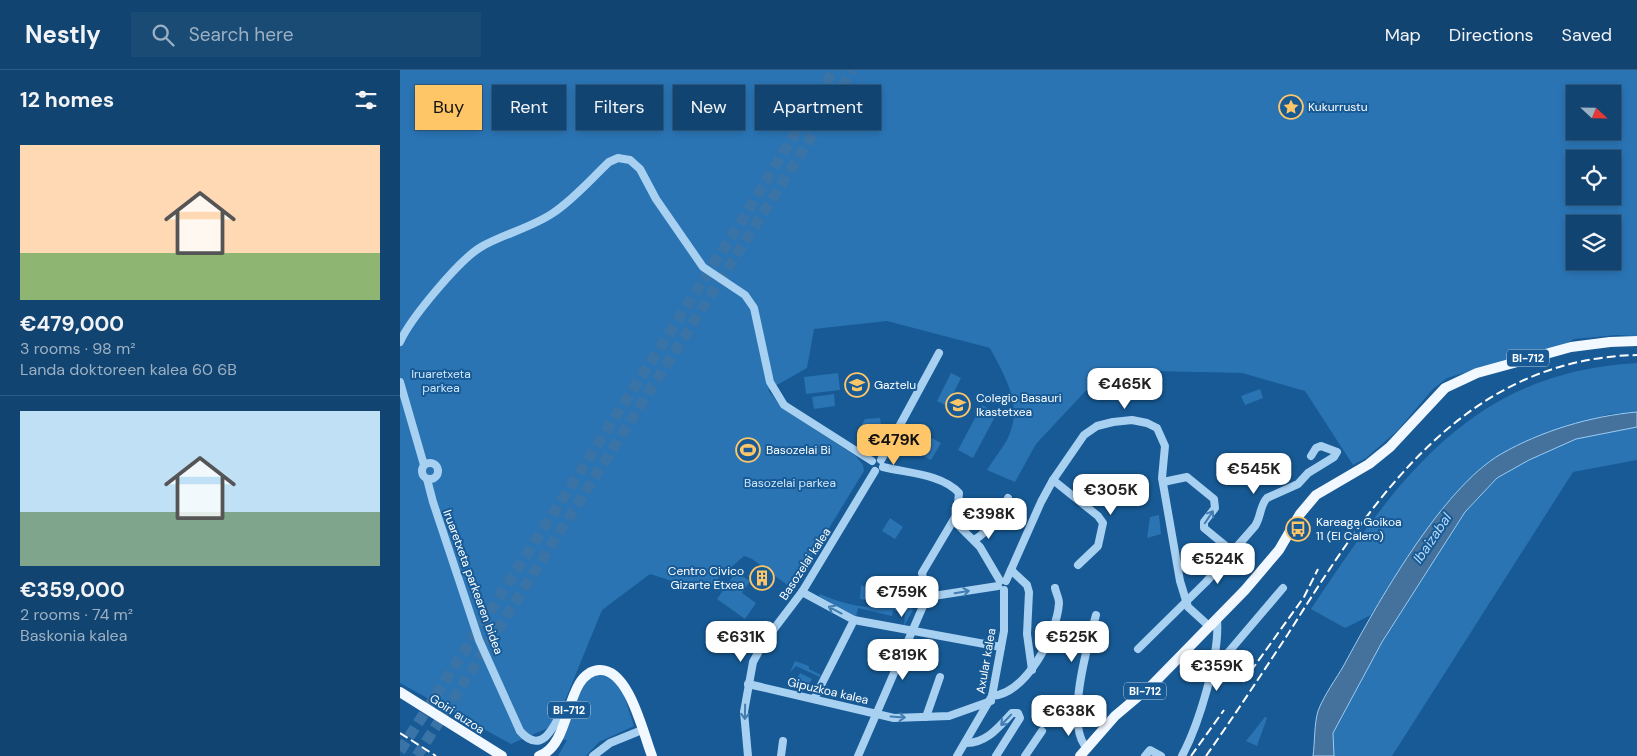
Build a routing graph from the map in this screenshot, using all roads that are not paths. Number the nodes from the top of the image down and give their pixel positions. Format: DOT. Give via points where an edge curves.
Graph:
graph roads {
  1 [pos="1637,341"];
  2 [pos="400,342"];
  3 [pos="938,353"];
  4 [pos="400,382"];
  5 [pos="1311,456"];
  6 [pos="872,461"];
  7 [pos="882,464"];
  8 [pos="424,465"];
  9 [pos="875,471"];
  10 [pos="427,479"];
  11 [pos="1053,480"];
  12 [pos="1163,482"];
  13 [pos="1008,498"];
  14 [pos="954,521"];
  15 [pos="974,540"];
  16 [pos="1232,552"];
  17 [pos="1078,565"];
  18 [pos="1011,570"];
  19 [pos="1002,584"];
  20 [pos="1055,588"];
  21 [pos="1283,588"];
  22 [pos="802,592"];
  23 [pos="927,597"];
  24 [pos="1186,601"];
  25 [pos="1096,615"];
  26 [pos="854,620"];
  27 [pos="1218,620"];
  28 [pos="1210,627"];
  29 [pos="911,631"];
  30 [pos="1002,647"];
  31 [pos="1138,649"];
  32 [pos="1214,654"];
  33 [pos="1032,670"];
  34 [pos="940,677"];
  35 [pos="748,684"];
  36 [pos="400,692"];
  37 [pos="814,699"];
  38 [pos="991,699"];
  39 [pos="570,707"];
  40 [pos="877,714"];
  41 [pos="926,717"];
  42 [pos="642,730"];
  43 [pos="1042,731"];
  44 [pos="783,742"];
  45 [pos="965,743"];
  46 [pos="1084,752"];
  47 [pos="1148,753"];
  48 [pos="502,756"];
  49 [pos="539,756"];
  50 [pos="593,756"];
  51 [pos="652,756"];
  52 [pos="748,756"];
  53 [pos="781,756"];
  54 [pos="858,756"];
  55 [pos="957,756"];
  56 [pos="996,756"];
  57 [pos="1025,756"];
  58 [pos="1161,756"];
  59 [pos="1182,756"];
  1 -- 27 [label="main road, BI-712" via="1571,347 1477,373 1450,385 1429,403 1390,447 1369,464 1316,495 1269,563"];
  2 -- 6 [label="street" via="406,328 426,304 479,248 550,215 609,162 618,158 630,160 640,169 656,199 703,268 749,300 754,308 770,382 784,405"];
  3 -- 7 [label="street"];
  4 -- 8 [label="street"];
  5 -- 16 [label="street" via="1321,446 1337,452 1298,484 1267,498 1255,526"];
  6 -- 7 [label="street" via="878,459"];
  6 -- 9 [label="street" via="871,467"];
  7 -- 9 [label="street"];
  7 -- 14 [label="street" via="951,484 959,493"];
  8 -- 10 [label="street" via="422,473"];
  8 -- 10 [label="street" via="431,463 437,468 437,475"];
  9 -- 22 [label="street, Basozelai kalea"];
  10 -- 39 [label="street, Iruaretxeta parkearen bidea" via="479,640 527,742 541,743 547,739 564,707"];
  11 -- 12 [label="street" via="1090,430 1132,420 1157,428 1165,446"];
  11 -- 17 [label="street" via="1098,516 1102,523 1098,546"];
  11 -- 18 [label="street"];
  16 -- 12 [label="street, one-way" via="1204,528 1204,522 1215,508 1214,500 1187,477"];
  12 -- 24 [label="street"];
  13 -- 15 [label="street" via="996,520"];
  14 -- 15 [label="street"];
  14 -- 23 [label="street" via="922,573"];
  15 -- 19 [label="street"];
  16 -- 24 [label="street"];
  18 -- 19 [label="street"];
  18 -- 33 [label="street" via="1030,592 1027,634"];
  23 -- 19 [label="street, one-way"];
  19 -- 30 [label="street, Axular kalea"];
  20 -- 33 [label="street" via="1059,603"];
  21 -- 32 [label="street" via="1226,654"];
  26 -- 22 [label="street, one-way"];
  22 -- 35 [label="street, Basozelai kalea" via="764,642 753,662"];
  23 -- 29 [label="street"];
  24 -- 28 [label="street" via="1188,607"];
  24 -- 31 [label="street"];
  25 -- 46 [label="street" via="1078,693"];
  26 -- 29 [label="street"];
  26 -- 37 [label="street"];
  27 -- 28 [label="main road, BI-712"];
  27 -- 32 [label="street"];
  28 -- 46 [label="main road, BI-712" via="1153,684 1115,716"];
  29 -- 30 [label="street"];
  29 -- 40 [label="street"];
  30 -- 38 [label="street, Axular kalea"];
  32 -- 59 [label="street" via="1197,726"];
  33 -- 38 [label="street, Gipuzkoa kalea"];
  34 -- 41 [label="street"];
  35 -- 37 [label="street, Gipuzkoa kalea"];
  35 -- 52 [label="street, Basozelai kalea, one-way" via="744,712"];
  36 -- 48 [label="main road, Goiri auzoa"];
  37 -- 40 [label="street, Gipuzkoa kalea"];
  38 -- 41 [label="street, Gipuzkoa kalea" via="948,716"];
  38 -- 45 [label="street, Axular kalea"];
  39 -- 42 [label="main road, BI-712" via="579,684 589,673 604,670 617,676 624,684"];
  39 -- 49 [label="main road, BI-712" via="558,739 552,748"];
  40 -- 41 [label="street, Gipuzkoa kalea, one-way" via="894,718"];
  40 -- 54 [label="street"];
  42 -- 50 [label="street" via="610,744"];
  42 -- 51 [label="main road, BI-712"];
  43 -- 57 [label="street"];
  44 -- 53 [label="street"];
  45 -- 55 [label="street, Axular kalea"];
  56 -- 45 [label="street, one-way" via="1020,718 1018,713 1012,713 986,738"];
  47 -- 58 [label="street"];
}
